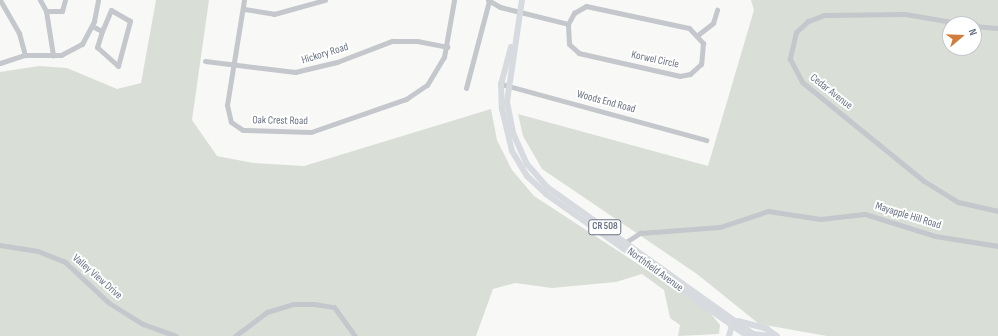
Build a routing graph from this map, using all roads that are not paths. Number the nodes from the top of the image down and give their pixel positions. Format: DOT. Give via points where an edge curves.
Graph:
graph roads {
  1 [pos="0,0"];
  2 [pos="40,0"];
  3 [pos="65,0"];
  4 [pos="98,0"];
  5 [pos="244,0"];
  6 [pos="325,0"];
  7 [pos="454,0"];
  8 [pos="489,0"];
  9 [pos="522,0"];
  10 [pos="244,9"];
  11 [pos="717,10"];
  12 [pos="46,12"];
  13 [pos="520,13"];
  14 [pos="942,20"];
  15 [pos="568,24"];
  16 [pos="92,26"];
  17 [pos="982,27"];
  18 [pos="998,28"];
  19 [pos="102,31"];
  20 [pos="698,34"];
  21 [pos="447,47"];
  22 [pos="25,55"];
  23 [pos="53,55"];
  24 [pos="206,61"];
  25 [pos="0,62"];
  26 [pos="232,66"];
  27 [pos="501,84"];
  28 [pos="508,86"];
  29 [pos="466,88"];
  30 [pos="706,140"];
  31 [pos="998,211"];
  32 [pos="626,242"];
  33 [pos="0,245"];
  34 [pos="998,246"];
  35 [pos="733,322"];
  36 [pos="749,335"];
  37 [pos="176,336"];
  38 [pos="235,336"];
  39 [pos="355,336"];
  40 [pos="729,336"];
  41 [pos="770,336"];
  42 [pos="777,336"];
  1 -- 22 [label="street" via="19,33"];
  2 -- 12 [label="street"];
  3 -- 12 [label="street" via="62,11"];
  4 -- 16 [label="street"];
  5 -- 10 [label="street, Oak Crest Road"];
  6 -- 10 [label="street" via="274,14"];
  7 -- 21 [label="street, Oak Crest Road"];
  8 -- 13 [label="street"];
  8 -- 29 [label="street"];
  9 -- 13 [label="main road, Northfield Avenue / CR 508"];
  10 -- 26 [label="street, Oak Crest Road"];
  11 -- 20 [label="street" via="713,23"];
  12 -- 23 [label="street"];
  13 -- 15 [label="street"];
  13 -- 27 [label="main road, Northfield Avenue / CR 508"];
  13 -- 28 [label="main road, Northfield Avenue / CR 508"];
  14 -- 31 [label="street, Cedar Avenue" via="905,14 824,15 808,21 796,32 790,59 802,82 924,181 958,202"];
  15 -- 20 [label="street" via="574,13 592,6 689,28"];
  15 -- 20 [label="street, Korwel Circle" via="569,44 579,53 680,76 690,74 701,64 705,48"];
  16 -- 19 [label="street"];
  16 -- 23 [label="street" via="82,44 61,55"];
  17 -- 18 [label="street"];
  19 -- 19 [label="street" via="97,47 118,66 130,21 111,10"];
  21 -- 26 [label="street, Hickory Road" via="417,40 392,41 337,62 295,72"];
  21 -- 26 [label="street, Oak Crest Road" via="440,67 417,93 311,132 243,130 235,126 227,110"];
  22 -- 23 [label="street"];
  22 -- 25 [label="street"];
  24 -- 26 [label="street, Hickory Road"];
  27 -- 28 [label="street, Woods End Road"];
  27 -- 35 [label="main road, Northfield Avenue / CR 508" via="506,133 515,156 531,179 546,194"];
  28 -- 30 [label="street, Woods End Road"];
  28 -- 32 [label="main road, Northfield Avenue / CR 508" via="513,133 527,164 547,187"];
  32 -- 34 [label="street, Mayapple Hill Road" via="640,233 720,227 768,211 820,219 866,214 935,236"];
  32 -- 35 [label="main road, Northfield Avenue / CR 508"];
  33 -- 37 [label="street, Valley View Drive" via="38,251 65,262 109,303 143,324"];
  35 -- 36 [label="main road, Northfield Avenue / CR 508"];
  35 -- 40 [label="main road"];
  35 -- 42 [label="main road" via="762,327"];
  36 -- 41 [label="main road"];
  38 -- 39 [label="street" via="267,312 293,304 314,304 334,307"];
}
